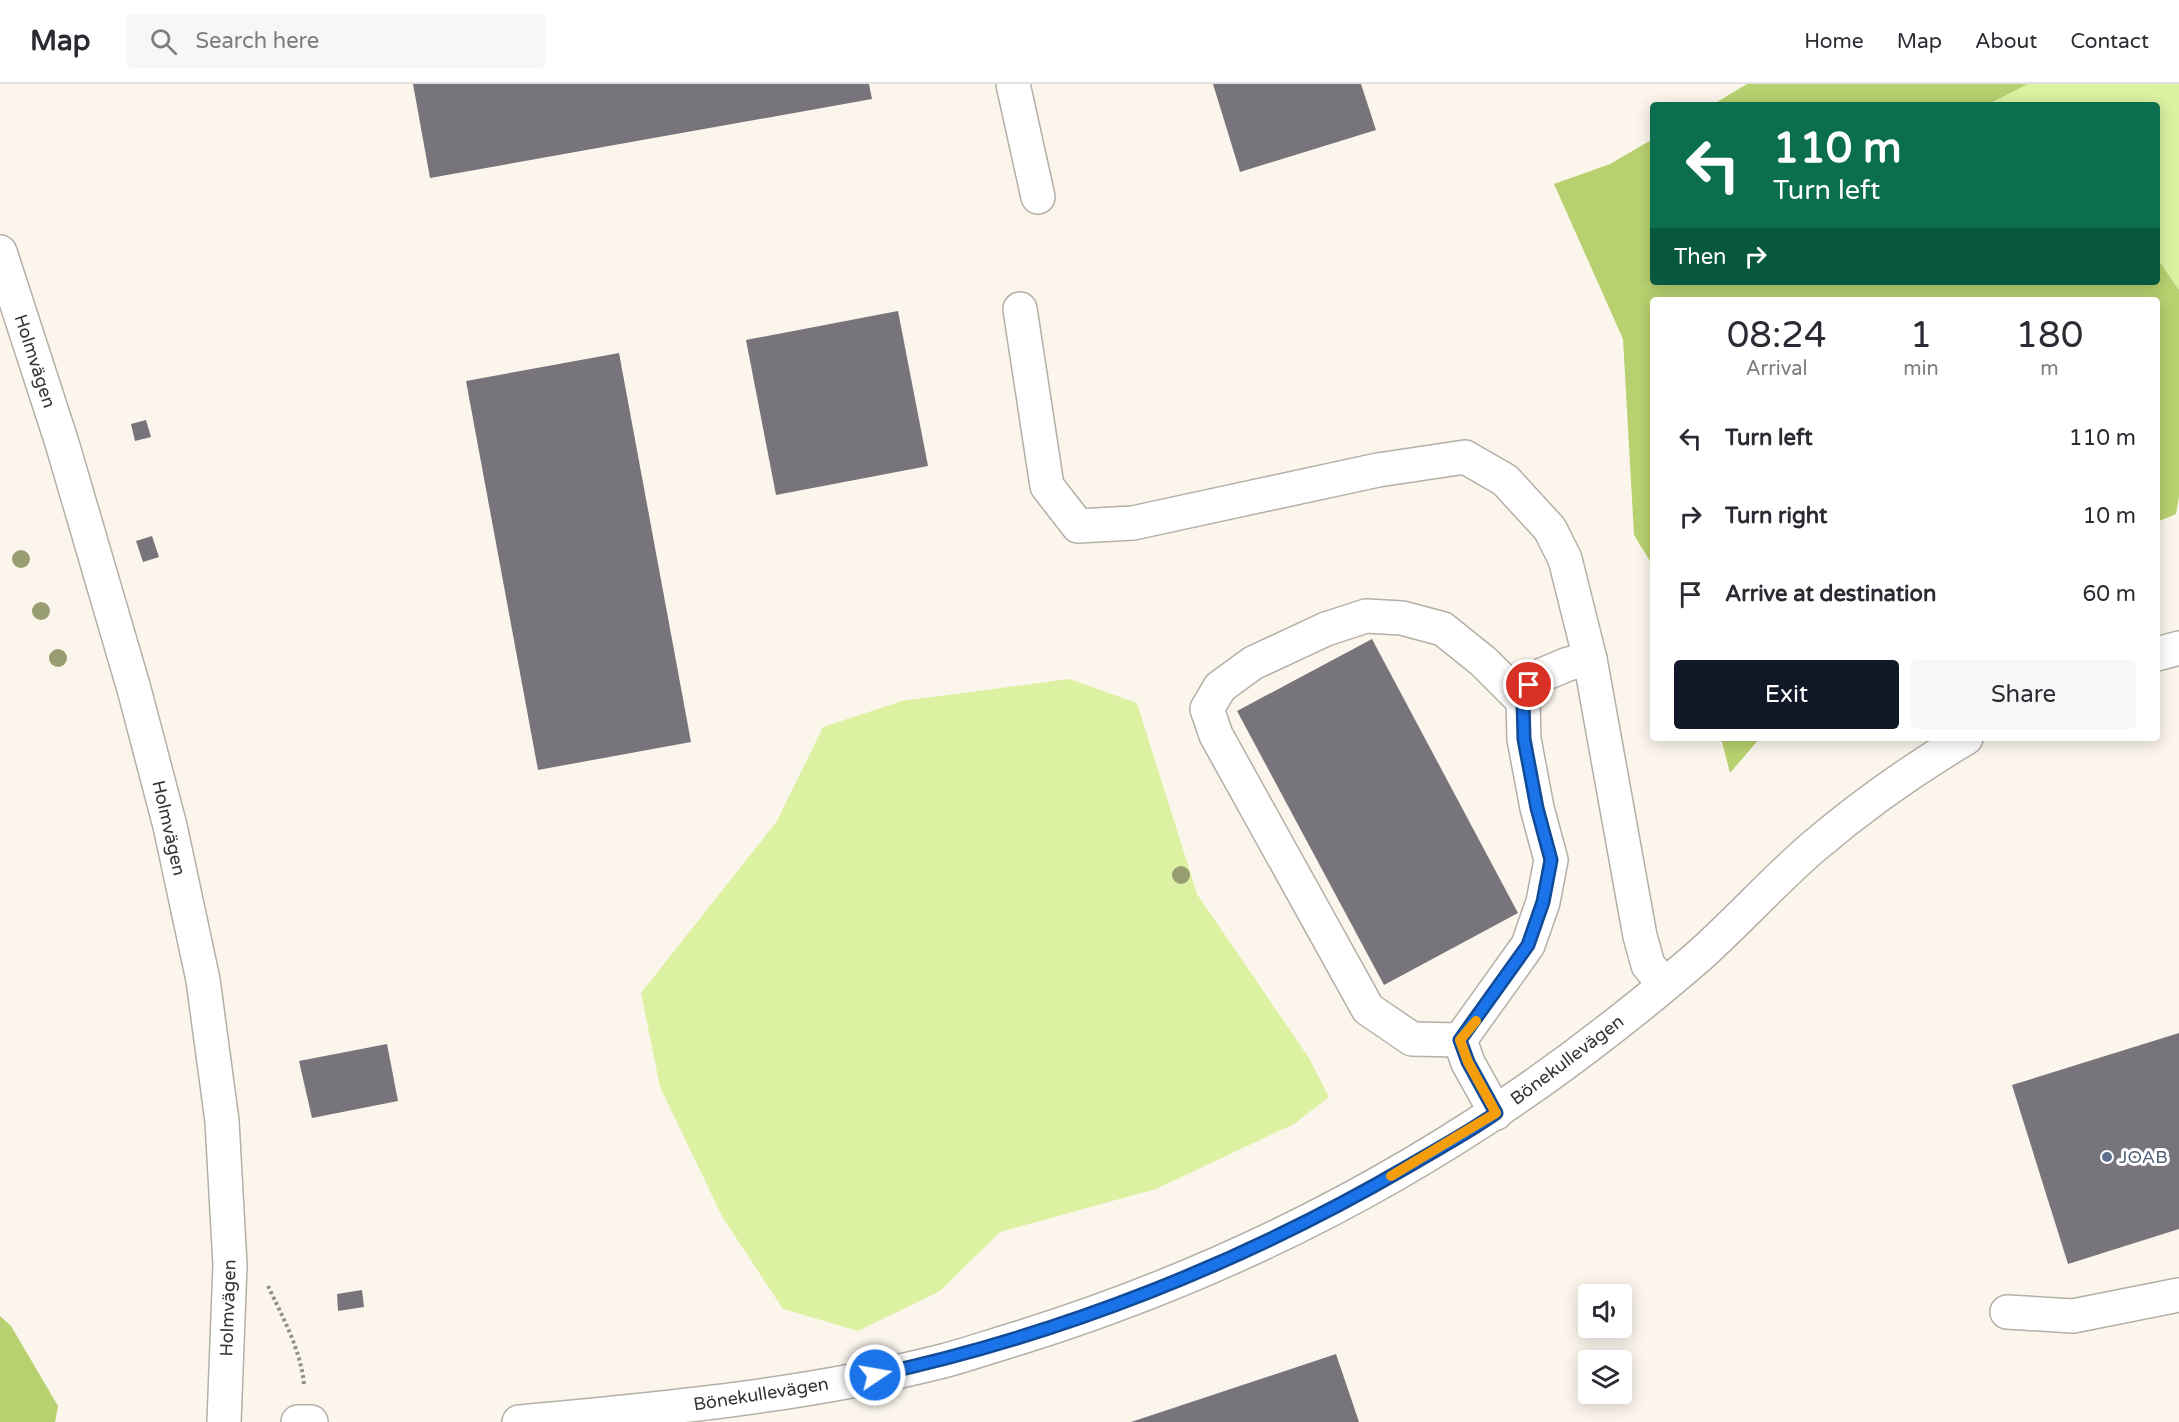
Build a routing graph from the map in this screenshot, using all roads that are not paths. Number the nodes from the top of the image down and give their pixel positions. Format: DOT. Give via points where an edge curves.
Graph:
graph roads {
  1 [pos="1013,84"];
  2 [pos="1038,197"];
  3 [pos="0,252"];
  4 [pos="1020,309"];
  5 [pos="2179,648"];
  6 [pos="2160,653"];
  7 [pos="1590,659"];
  8 [pos="1523,701"];
  9 [pos="1961,741"];
  10 [pos="1664,984"];
  11 [pos="1460,1040"];
  12 [pos="1496,1113"];
  13 [pos="2179,1295"];
  14 [pos="2007,1312"];
  15 [pos="634,1417"];
  16 [pos="224,1422"];
  17 [pos="298,1422"];
  18 [pos="311,1422"];
  19 [pos="519,1422"];
  1 -- 2 [label="street"];
  3 -- 16 [label="street, Holmvägen" via="135,689 170,826 203,981 222,1121 230,1264"];
  4 -- 7 [label="street" via="1047,486 1078,526 1133,523 1378,470 1465,458 1505,480 1550,529 1565,559"];
  5 -- 6 [label="street"];
  7 -- 8 [label="street" via="1542,675 1529,685"];
  7 -- 10 [label="street" via="1640,936 1648,965"];
  8 -- 11 [label="street" via="1524,739 1551,860 1543,902 1528,945"];
  8 -- 11 [label="street" via="1443,629 1402,618 1366,616 1326,629 1253,663 1220,687 1206,709 1216,735 1368,1009 1412,1039"];
  9 -- 10 [label="street, Bönekullevägen" via="1862,807"];
  10 -- 12 [label="street, Bönekullevägen"];
  11 -- 12 [label="street"];
  12 -- 15 [label="street, Bönekullevägen" via="1356,1197 1286,1232 1109,1308 944,1361 784,1393"];
  13 -- 14 [label="street" via="2073,1316"];
  15 -- 19 [label="street, Bönekullevägen"];
  17 -- 18 [label="street"];
}
